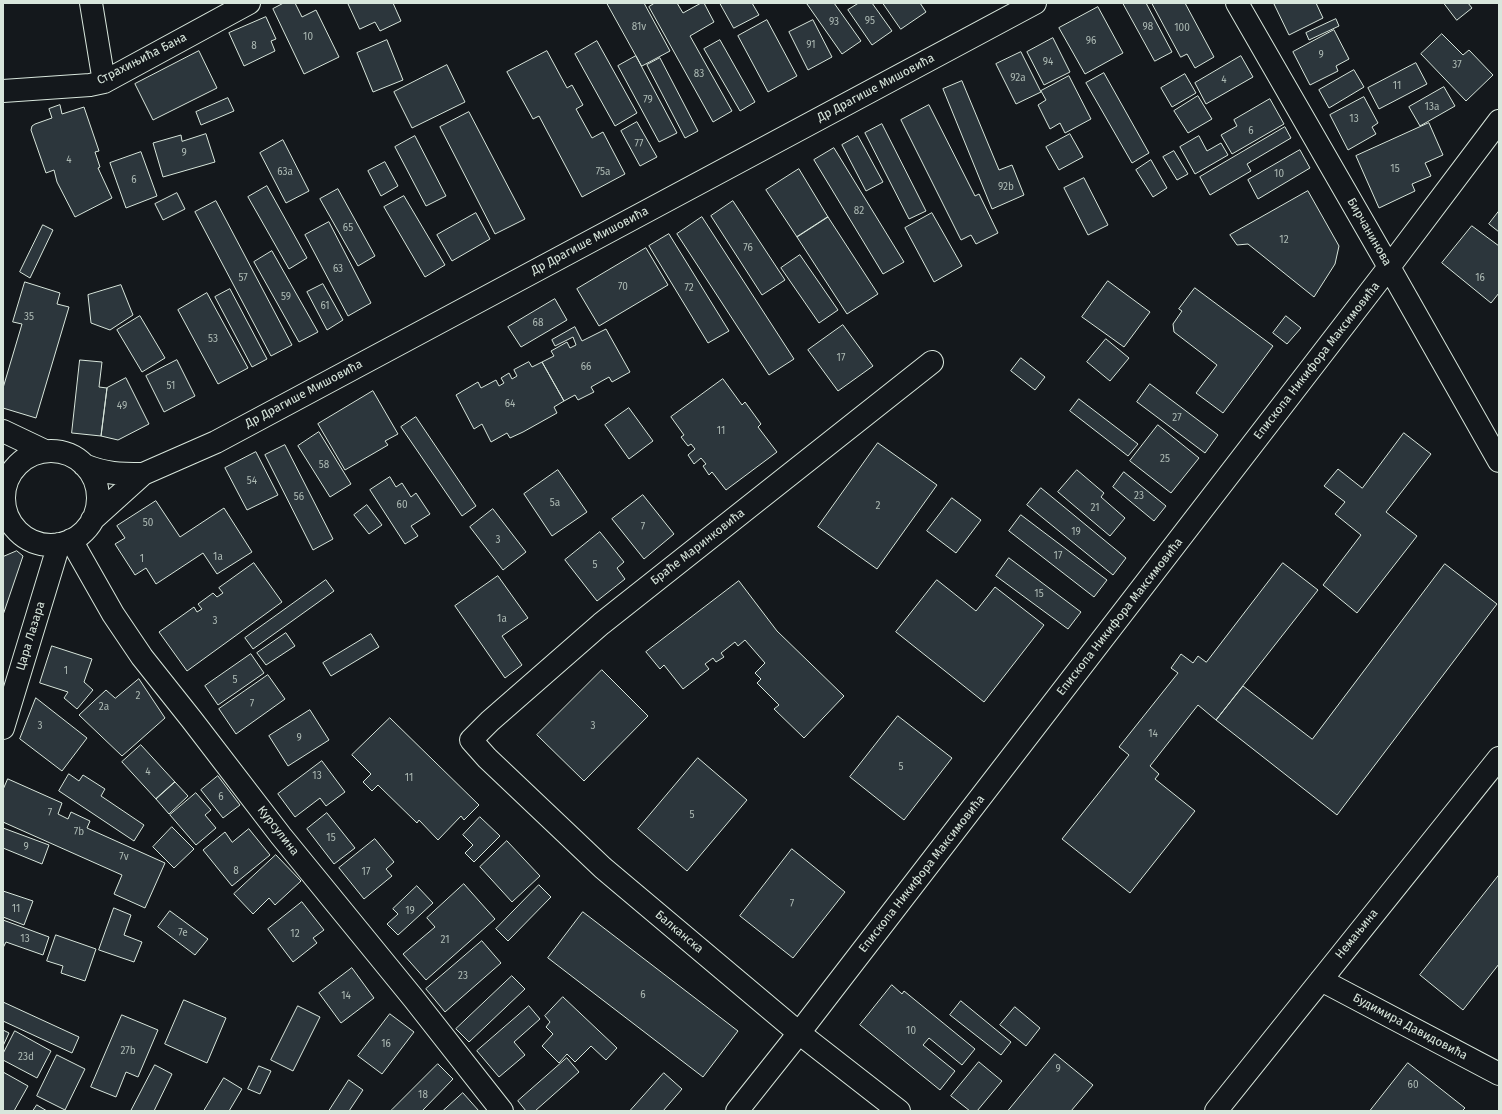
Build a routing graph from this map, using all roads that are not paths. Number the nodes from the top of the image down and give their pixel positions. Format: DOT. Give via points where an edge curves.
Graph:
graph roads {
  1 [pos="91,3"];
  2 [pos="249,3"];
  3 [pos="1035,3"];
  4 [pos="1237,3"];
  5 [pos="104,82"];
  6 [pos="3,91"];
  7 [pos="1499,121"];
  8 [pos="1390,268"];
  9 [pos="932,362"];
  10 [pos="3,431"];
  11 [pos="46,451"];
  12 [pos="1499,461"];
  13 [pos="84,465"];
  14 [pos="143,474"];
  15 [pos="4,488"];
  16 [pos="92,520"];
  17 [pos="5,521"];
  18 [pos="65,542"];
  19 [pos="3,728"];
  20 [pos="471,740"];
  21 [pos="1499,758"];
  22 [pos="1321,980"];
  23 [pos="800,1032"];
  24 [pos="1499,1074"];
  25 [pos="502,1111"];
  26 [pos="738,1111"];
  27 [pos="898,1111"];
  28 [pos="1216,1111"];
  1 -- 5 [label="street"];
  2 -- 5 [label="street, Страхињића Бана"];
  3 -- 14 [label="street, Др Драгише Мишовића" via="230,434"];
  4 -- 8 [label="street, Бирчанинова"];
  5 -- 6 [label="street, Страхињића Бана"];
  7 -- 8 [label="street, Епископа Никифора Максимовића"];
  8 -- 12 [label="street, Бирчанинова"];
  8 -- 23 [label="street, Епископа Никифора Максимовића"];
  9 -- 20 [label="street, Браће Маринковића" via="601,624"];
  10 -- 11 [label="street"];
  11 -- 13 [label="street" via="66,454"];
  11 -- 15 [label="street" via="18,464"];
  13 -- 14 [label="street, Др Драгише Мишовића" via="101,472"];
  13 -- 16 [label="street" via="93,477 97,491 97,506"];
  14 -- 16 [label="street, Др Драгише Мишовића"];
  15 -- 17 [label="street"];
  16 -- 18 [label="street" via="83,532"];
  17 -- 18 [label="street" via="29,540 44,544"];
  18 -- 19 [label="street, Цара Лазара"];
  18 -- 25 [label="street, Курсулина" via="142,657 281,836"];
  20 -- 23 [label="street, Балканска" via="603,868"];
  21 -- 22 [label="street, Немањина"];
  22 -- 24 [label="street, Будимира Давидовића"];
  22 -- 28 [label="street, Немањина"];
  23 -- 26 [label="street, Епископа Никифора Максимовића"];
  23 -- 27 [label="street, Балканска"];
}
